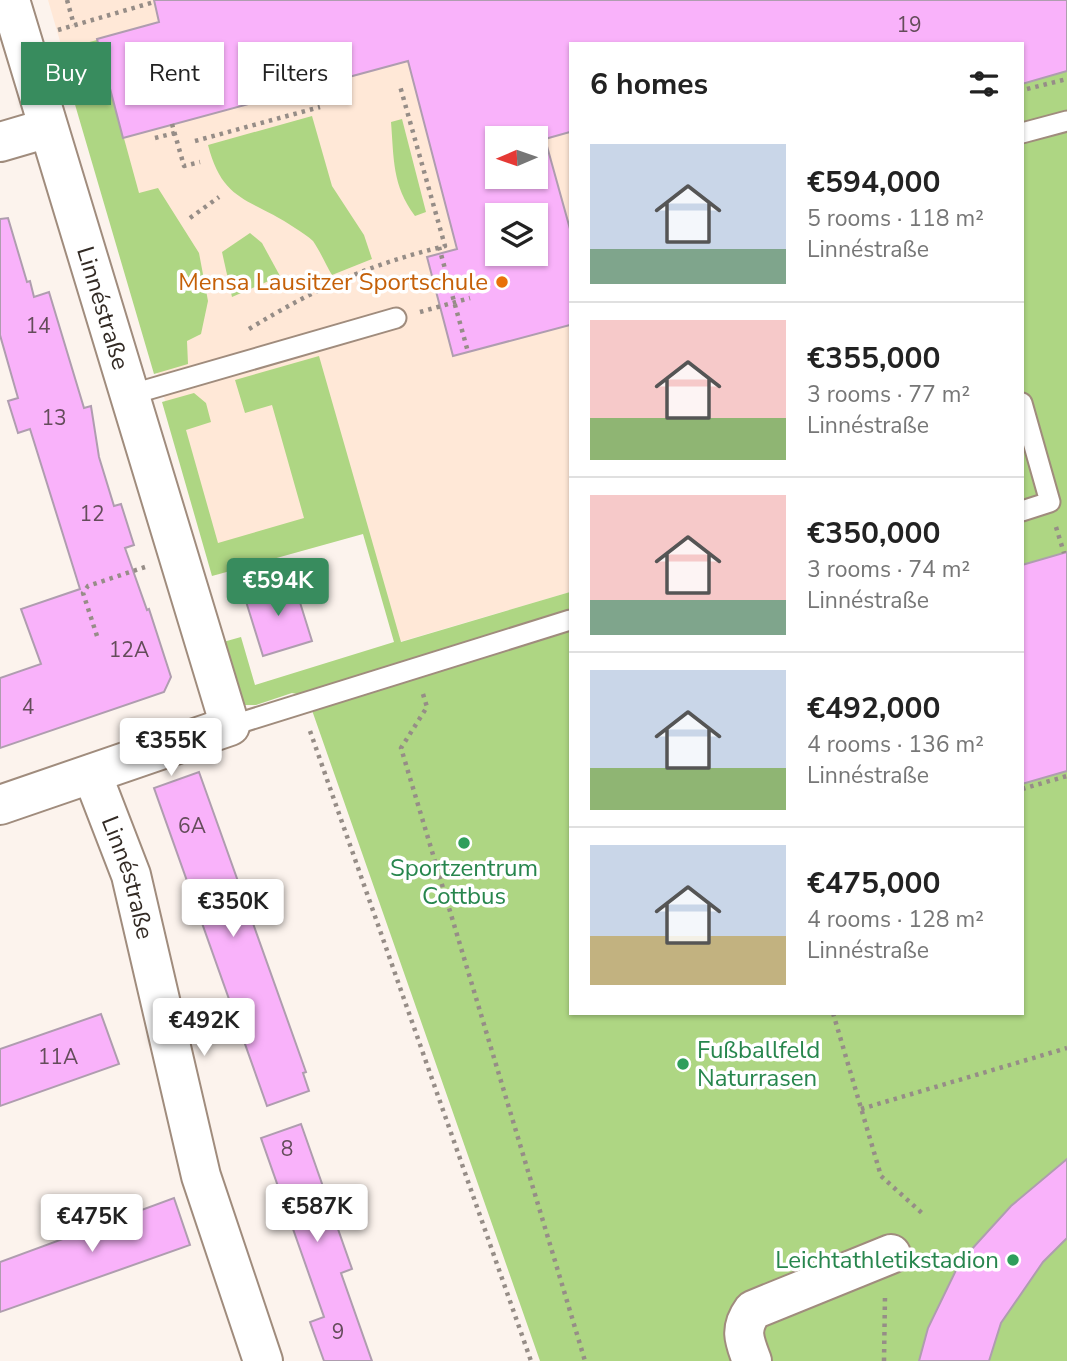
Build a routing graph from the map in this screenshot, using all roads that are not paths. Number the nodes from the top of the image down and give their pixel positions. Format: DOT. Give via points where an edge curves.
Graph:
graph roads {
  1 [pos="10,0"];
  2 [pos="1067,121"];
  3 [pos="48,128"];
  4 [pos="1024,132"];
  5 [pos="0,142"];
  6 [pos="397,318"];
  7 [pos="129,395"];
  8 [pos="1024,409"];
  9 [pos="1024,511"];
  10 [pos="569,620"];
  11 [pos="230,726"];
  12 [pos="92,774"];
  13 [pos="0,805"];
  14 [pos="891,1254"];
  15 [pos="263,1361"];
  16 [pos="752,1361"];
  1 -- 3 [label="street, Linnéstraße"];
  2 -- 4 [label="lane"];
  3 -- 5 [label="street"];
  3 -- 7 [label="street, Linnéstraße"];
  6 -- 7 [label="lane"];
  7 -- 11 [label="street, Linnéstraße"];
  8 -- 9 [label="lane" via="1050,502"];
  10 -- 11 [label="lane"];
  11 -- 12 [label="street"];
  12 -- 13 [label="street"];
  12 -- 15 [label="street, Linnéstraße" via="131,874 201,1176"];
  14 -- 16 [label="street" via="753,1310 744,1323 743,1337"];
}
